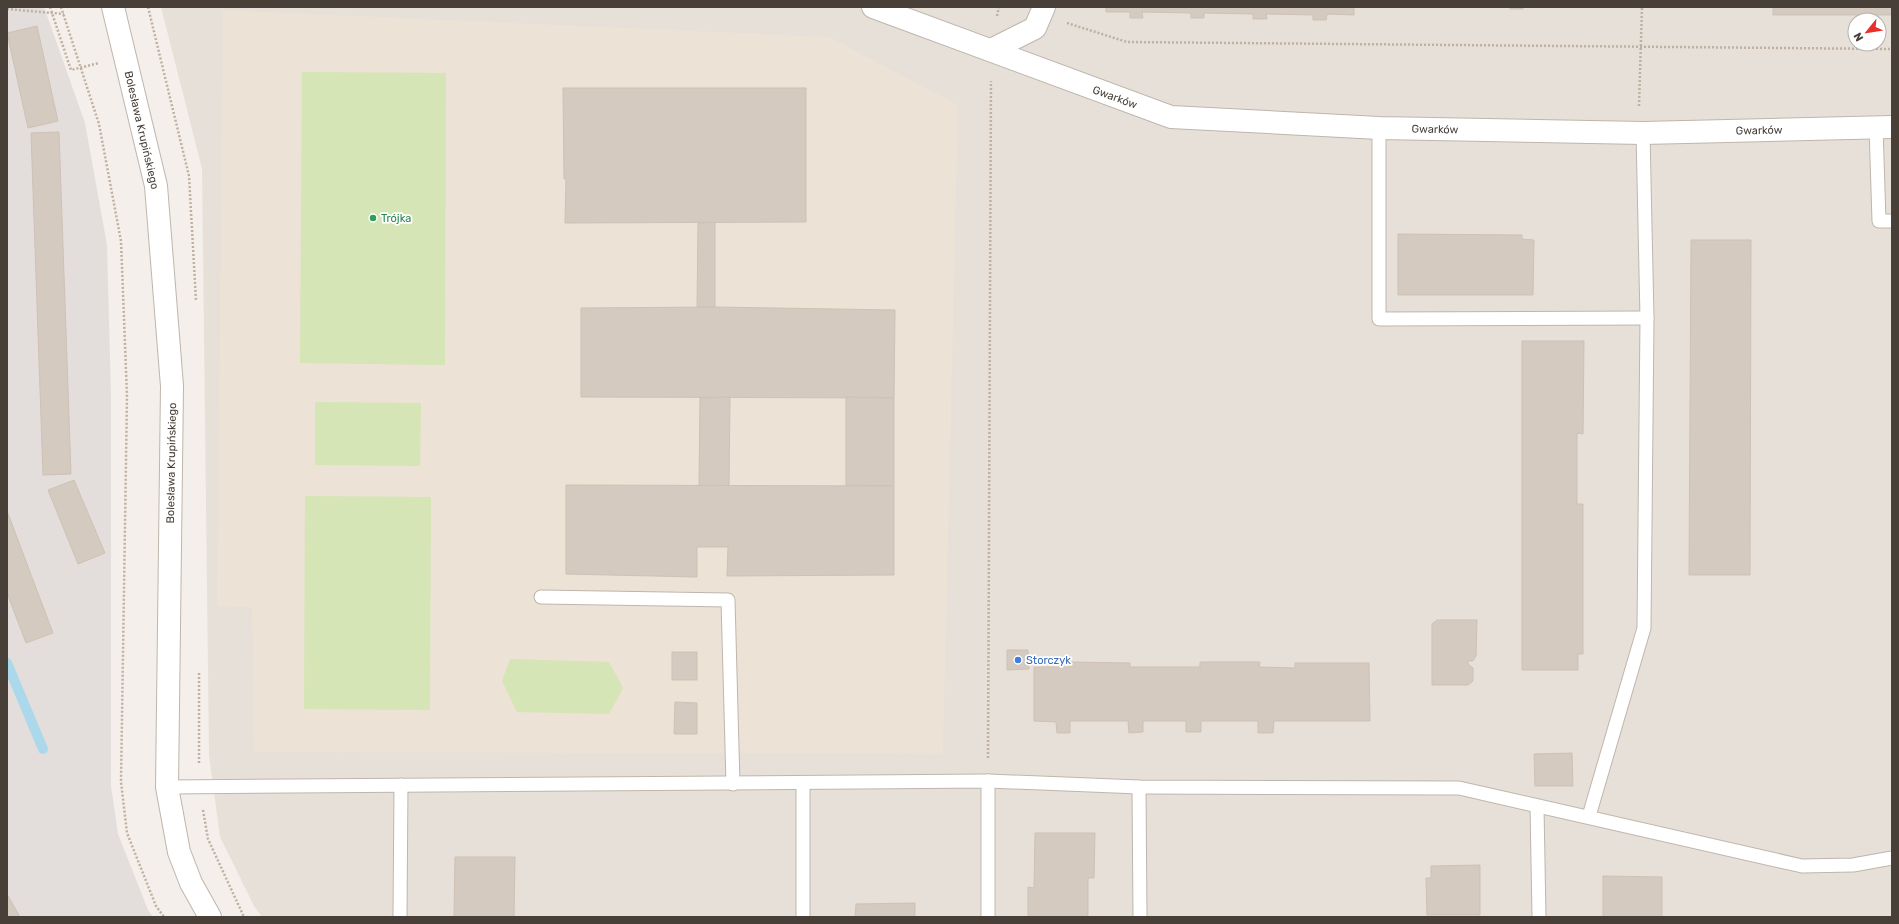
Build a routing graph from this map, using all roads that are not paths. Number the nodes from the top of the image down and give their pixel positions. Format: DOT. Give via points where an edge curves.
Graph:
graph roads {
  1 [pos="113,7"];
  2 [pos="874,7"];
  3 [pos="1043,11"];
  4 [pos="991,50"];
  5 [pos="1884,127"];
  6 [pos="1379,128"];
  7 [pos="1641,132"];
  8 [pos="1892,221"];
  9 [pos="1647,318"];
  10 [pos="541,597"];
  11 [pos="988,781"];
  12 [pos="803,783"];
  13 [pos="733,784"];
  14 [pos="401,785"];
  15 [pos="167,787"];
  16 [pos="1139,787"];
  17 [pos="1537,806"];
  18 [pos="1589,816"];
  19 [pos="1892,858"];
  20 [pos="210,917"];
  21 [pos="400,917"];
  22 [pos="803,917"];
  23 [pos="988,917"];
  24 [pos="1140,917"];
  25 [pos="1539,917"];
  1 -- 15 [label="street, Bolesława Krupińskiego" via="156,186 172,386"];
  2 -- 4 [label="street, Gwarków"];
  3 -- 4 [label="street" via="1035,28"];
  4 -- 6 [label="street, Gwarków" via="1171,117"];
  5 -- 7 [label="street, Gwarków"];
  5 -- 8 [label="lane" via="1879,221"];
  6 -- 7 [label="street, Gwarków"];
  6 -- 9 [label="lane" via="1379,319"];
  7 -- 9 [label="lane"];
  9 -- 18 [label="lane" via="1644,628"];
  10 -- 13 [label="lane" via="728,600"];
  11 -- 12 [label="lane"];
  11 -- 16 [label="lane"];
  11 -- 23 [label="lane"];
  12 -- 13 [label="lane"];
  12 -- 22 [label="lane"];
  13 -- 14 [label="lane"];
  14 -- 15 [label="lane"];
  14 -- 21 [label="lane"];
  15 -- 20 [label="street, Bolesława Krupińskiego" via="178,852 191,883"];
  16 -- 17 [label="lane" via="1459,788"];
  16 -- 24 [label="lane"];
  17 -- 18 [label="lane"];
  17 -- 25 [label="lane"];
  18 -- 19 [label="lane" via="1802,866 1853,865"];
}
